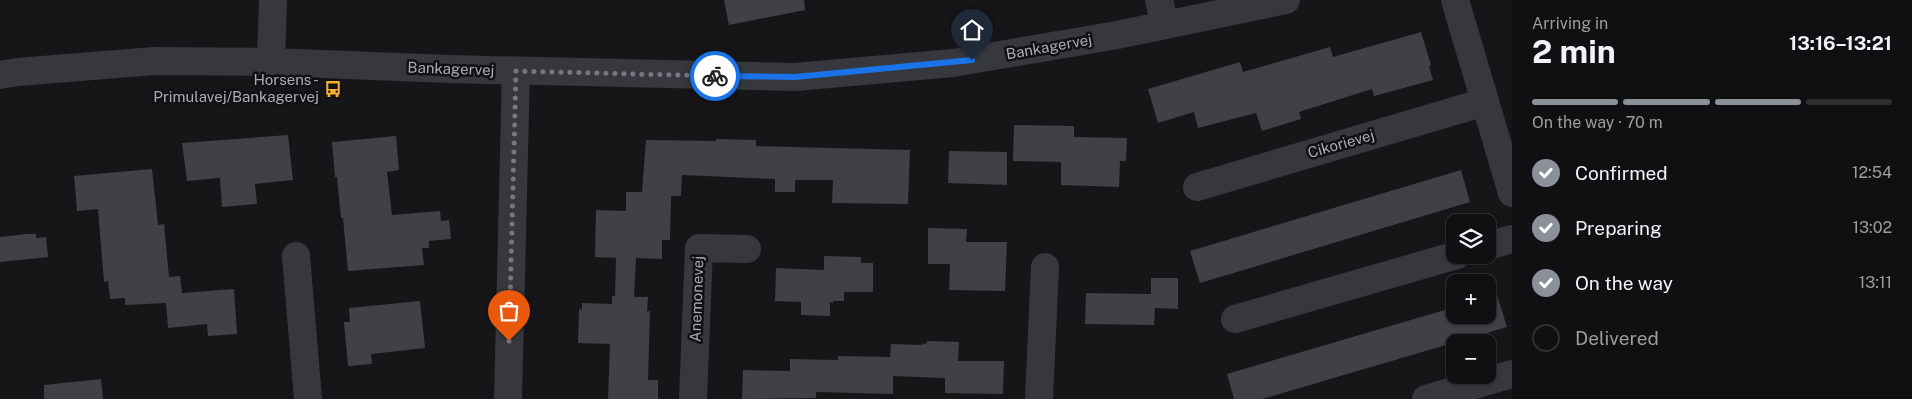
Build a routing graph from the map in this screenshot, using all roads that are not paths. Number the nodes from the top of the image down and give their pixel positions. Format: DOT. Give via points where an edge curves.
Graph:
graph roads {
  1 [pos="273,0"];
  2 [pos="1286,0"];
  3 [pos="1455,0"];
  4 [pos="1162,13"];
  5 [pos="271,62"];
  6 [pos="516,71"];
  7 [pos="0,75"];
  8 [pos="1485,102"];
  9 [pos="1197,187"];
  10 [pos="1512,193"];
  11 [pos="1512,239"];
  12 [pos="1496,244"];
  13 [pos="747,249"];
  14 [pos="296,256"];
  15 [pos="1446,258"];
  16 [pos="1045,267"];
  17 [pos="1235,319"];
  18 [pos="1512,374"];
  19 [pos="308,399"];
  20 [pos="508,399"];
  21 [pos="693,399"];
  22 [pos="1039,399"];
  23 [pos="1426,399"];
  1 -- 5 [label="street"];
  2 -- 4 [label="street, Bankagervej"];
  3 -- 8 [label="street"];
  4 -- 6 [label="street, Bankagervej" via="1117,35 954,63 795,77"];
  5 -- 6 [label="street, Bankagervej"];
  5 -- 7 [label="street, Bankagervej" via="154,62"];
  6 -- 20 [label="street"];
  8 -- 9 [label="street, Cikorievej"];
  8 -- 10 [label="street"];
  11 -- 12 [label="street"];
  13 -- 21 [label="street, Anemonevej" via="699,248"];
  14 -- 19 [label="street"];
  15 -- 17 [label="street"];
  16 -- 22 [label="street"];
  18 -- 23 [label="street"];
}
